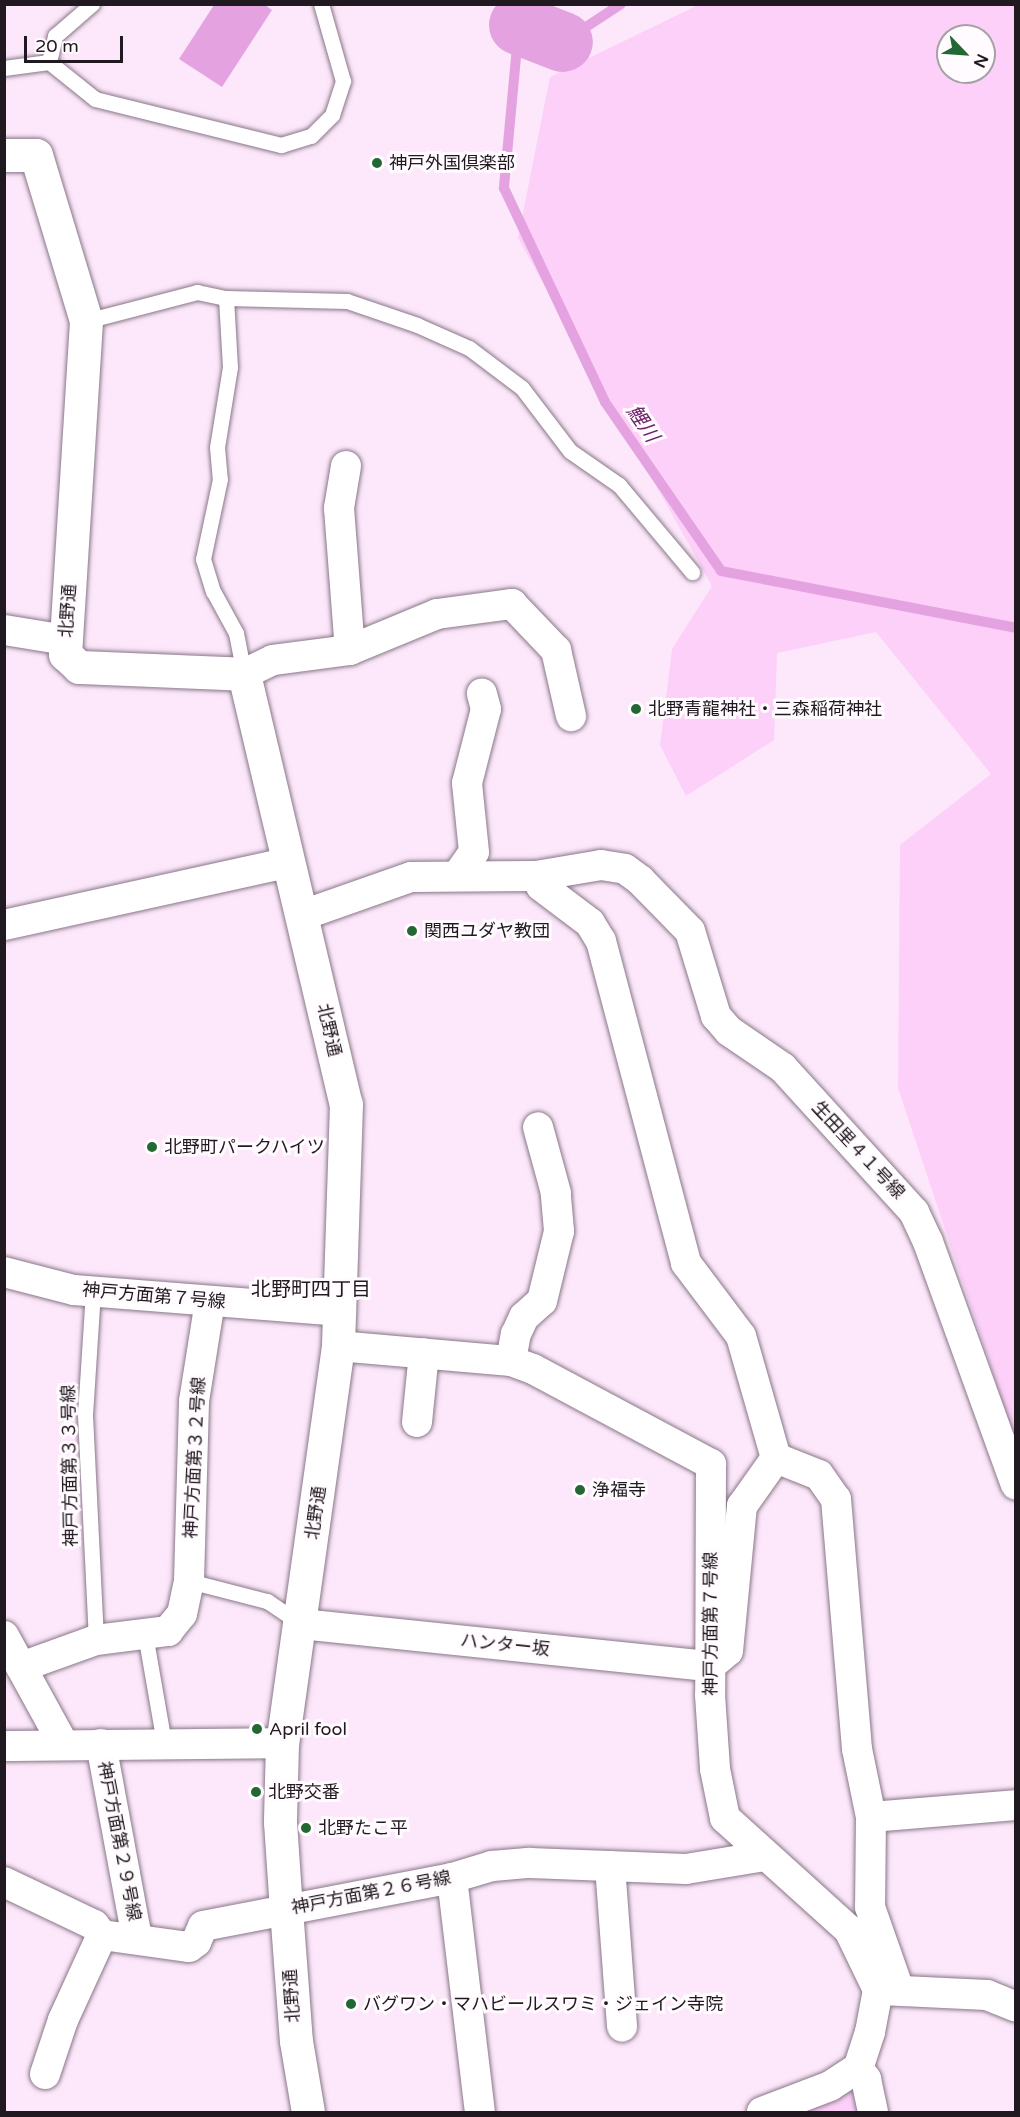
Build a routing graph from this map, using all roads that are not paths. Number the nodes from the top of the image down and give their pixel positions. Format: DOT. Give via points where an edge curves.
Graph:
graph roads {
  1 [pos="92,4"];
  2 [pos="321,4"];
  3 [pos="49,62"];
  4 [pos="4,68"];
  5 [pos="20,155"];
  6 [pos="226,298"];
  7 [pos="86,321"];
  8 [pos="346,466"];
  9 [pos="692,572"];
  10 [pos="4,630"];
  11 [pos="66,640"];
  12 [pos="350,650"];
  13 [pos="244,674"];
  14 [pos="482,694"];
  15 [pos="571,716"];
  16 [pos="287,863"];
  17 [pos="457,876"];
  18 [pos="536,876"];
  19 [pos="303,915"];
  20 [pos="4,925"];
  21 [pos="538,1127"];
  22 [pos="4,1272"];
  23 [pos="93,1291"];
  24 [pos="210,1301"];
  25 [pos="341,1311"];
  26 [pos="338,1346"];
  27 [pos="424,1353"];
  28 [pos="511,1361"];
  29 [pos="417,1422"];
  30 [pos="776,1458"];
  31 [pos="1016,1485"];
  32 [pos="189,1581"];
  33 [pos="301,1624"];
  34 [pos="144,1635"];
  35 [pos="5,1637"];
  36 [pos="96,1640"];
  37 [pos="21,1666"];
  38 [pos="710,1666"];
  39 [pos="164,1743"];
  40 [pos="282,1743"];
  41 [pos="101,1744"];
  42 [pos="64,1745"];
  43 [pos="4,1746"];
  44 [pos="1016,1804"];
  45 [pos="871,1817"];
  46 [pos="765,1856"];
  47 [pos="610,1866"];
  48 [pos="452,1878"];
  49 [pos="4,1882"];
  50 [pos="286,1909"];
  51 [pos="102,1935"];
  52 [pos="137,1939"];
  53 [pos="888,1990"];
  54 [pos="1016,2007"];
  55 [pos="622,2027"];
  56 [pos="858,2068"];
  57 [pos="45,2074"];
  58 [pos="308,2112"];
  59 [pos="480,2112"];
  60 [pos="762,2112"];
  61 [pos="873,2112"];
  1 -- 3 [label="lane" via="55,36"];
  2 -- 3 [label="lane" via="343,81 332,116 311,136 281,145 95,99"];
  3 -- 4 [label="lane"];
  5 -- 7 [label="main road, 北野通"];
  6 -- 7 [label="lane" via="197,292"];
  6 -- 9 [label="lane" via="347,302 417,325 469,348 522,388 570,451 620,485"];
  6 -- 13 [label="lane" via="230,367 217,447 220,479 203,559 213,591 236,633"];
  7 -- 11 [label="main road, 北野通"];
  8 -- 12 [label="street" via="339,508"];
  10 -- 11 [label="street"];
  11 -- 13 [label="main road, 北野通" via="65,654 79,667"];
  12 -- 13 [label="street" via="273,660"];
  12 -- 15 [label="street" via="437,614 512,604 556,650"];
  13 -- 16 [label="main road, 北野通"];
  14 -- 17 [label="street" via="486,709 466,783 474,852"];
  16 -- 19 [label="main road, 北野通"];
  16 -- 20 [label="street"];
  17 -- 18 [label="street"];
  17 -- 19 [label="street" via="411,877"];
  18 -- 30 [label="street" via="541,886 590,923 601,941 686,1263 741,1336"];
  18 -- 31 [label="street, 生田里４１号線" via="602,865 625,869 690,931 716,1016 783,1068 914,1212"];
  19 -- 25 [label="main road, 北野通" via="346,1104"];
  21 -- 28 [label="street" via="556,1193 559,1231 542,1301 524,1317"];
  22 -- 23 [label="street, 神戸方面第７号線"];
  23 -- 24 [label="street, 神戸方面第７号線"];
  23 -- 36 [label="lane, 神戸方面第３３号線" via="85,1415"];
  24 -- 25 [label="street, 神戸方面第７号線"];
  24 -- 32 [label="street, 神戸方面第３２号線" via="194,1401"];
  25 -- 26 [label="main road, 北野通"];
  26 -- 27 [label="street, 神戸方面第７号線"];
  26 -- 33 [label="main road, 北野通"];
  27 -- 28 [label="street, 神戸方面第７号線"];
  27 -- 29 [label="street"];
  28 -- 38 [label="street, 神戸方面第７号線" via="711,1464"];
  30 -- 38 [label="street" via="742,1506 728,1651"];
  30 -- 45 [label="street" via="819,1475 836,1499 857,1749"];
  32 -- 33 [label="lane" via="267,1601"];
  32 -- 34 [label="street, 神戸方面第３２号線" via="182,1614 168,1631"];
  33 -- 38 [label="street, ハンター坂"];
  33 -- 40 [label="main road, 北野通"];
  34 -- 36 [label="street, 神戸方面第３２号線"];
  34 -- 39 [label="lane"];
  35 -- 37 [label="street"];
  36 -- 37 [label="street, 神戸方面第３２号線"];
  37 -- 42 [label="street"];
  38 -- 46 [label="street, 神戸方面第７号線" via="715,1768 725,1818"];
  39 -- 40 [label="street"];
  39 -- 41 [label="street"];
  40 -- 50 [label="main road, 北野通" via="280,1822"];
  41 -- 42 [label="street"];
  41 -- 52 [label="street, 神戸方面第２９号線"];
  42 -- 43 [label="street"];
  44 -- 45 [label="street"];
  45 -- 53 [label="street" via="870,1907"];
  46 -- 47 [label="street, 神戸方面第２６号線" via="686,1869"];
  46 -- 53 [label="street, 神戸方面第７号線" via="849,1930"];
  47 -- 48 [label="street, 神戸方面第２６号線" via="530,1863 492,1866"];
  47 -- 55 [label="street"];
  48 -- 50 [label="street, 神戸方面第２６号線"];
  48 -- 59 [label="street"];
  49 -- 51 [label="street" via="94,1925"];
  50 -- 52 [label="street, 神戸方面第２６号線" via="203,1926 196,1942 189,1947"];
  50 -- 58 [label="main road, 北野通" via="296,2041"];
  51 -- 52 [label="street, 神戸方面第２６号線"];
  51 -- 57 [label="street" via="63,2020"];
  53 -- 54 [label="street" via="987,1995"];
  53 -- 56 [label="street"];
  56 -- 60 [label="street" via="830,2086"];
  56 -- 61 [label="street" via="866,2079"];
}
